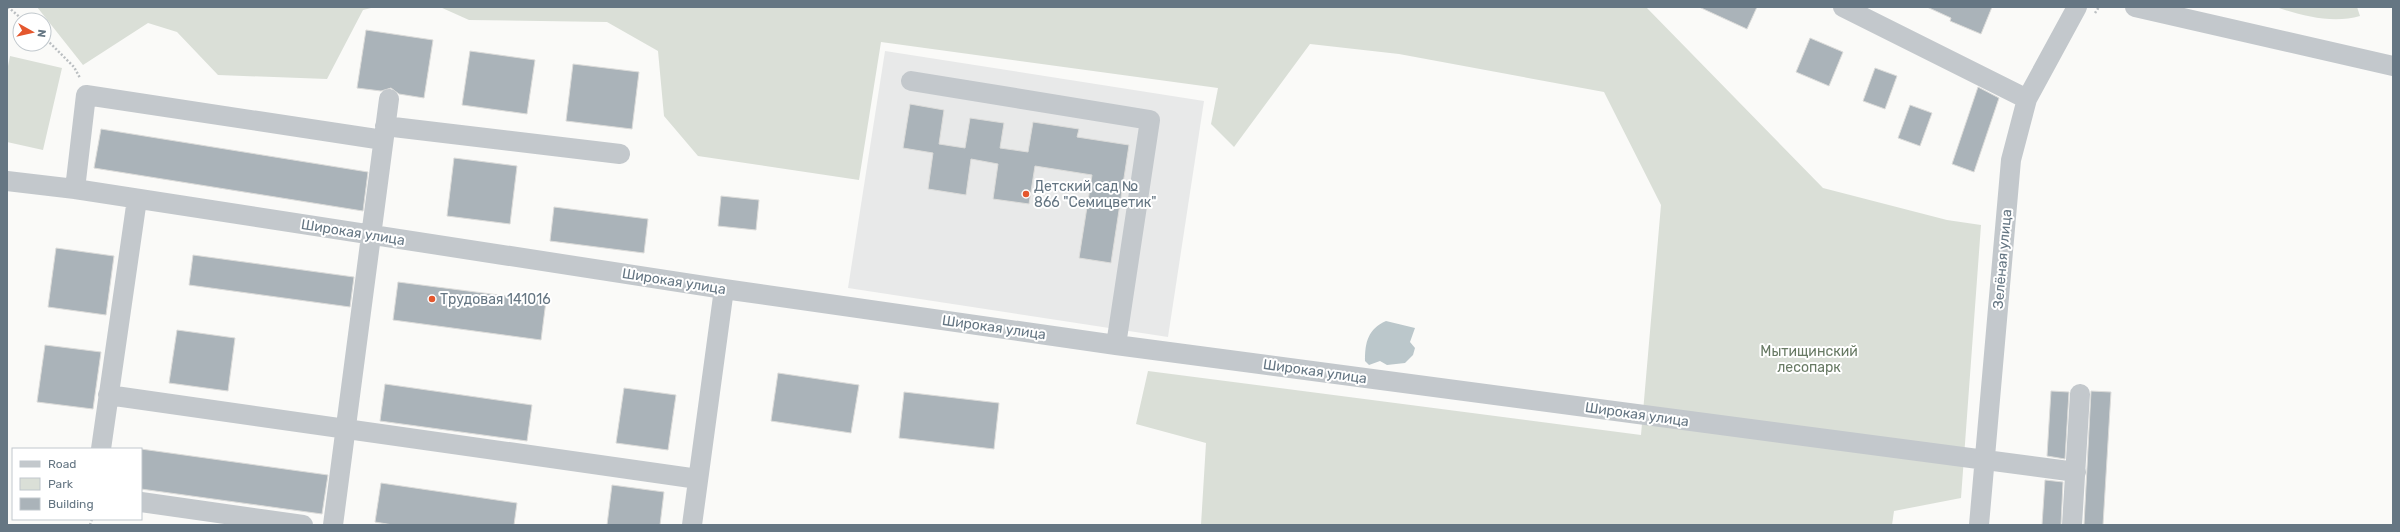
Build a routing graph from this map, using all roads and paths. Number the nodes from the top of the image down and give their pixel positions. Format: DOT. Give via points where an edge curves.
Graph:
graph roads {
  1 [pos="1843,7"];
  2 [pos="2098,7"];
  3 [pos="2135,7"];
  4 [pos="2086,10"];
  5 [pos="52,44"];
  6 [pos="2393,66"];
  7 [pos="911,82"];
  8 [pos="86,95"];
  9 [pos="388,99"];
  10 [pos="2027,99"];
  11 [pos="384,133"];
  12 [pos="620,154"];
  13 [pos="7,181"];
  14 [pos="75,189"];
  15 [pos="137,199"];
  16 [pos="371,235"];
  17 [pos="724,289"];
  18 [pos="1116,344"];
  19 [pos="2080,394"];
  20 [pos="108,395"];
  21 [pos="345,429"];
  22 [pos="101,448"];
  23 [pos="1984,461"];
  24 [pos="2076,472"];
  25 [pos="698,479"];
  26 [pos="142,502"];
  27 [pos="303,525"];
  28 [pos="333,525"];
  29 [pos="692,525"];
  30 [pos="1979,525"];
  31 [pos="2072,525"];
  1 -- 10 [label="street"];
  2 -- 4 [label="path"];
  3 -- 6 [label="street"];
  4 -- 10 [label="street, Зелёная улица"];
  5 -- 8 [label="path" via="74,67 83,82"];
  7 -- 18 [label="street" via="1150,120"];
  8 -- 11 [label="street"];
  8 -- 14 [label="street"];
  9 -- 11 [label="street"];
  10 -- 23 [label="street, Зелёная улица" via="2011,160"];
  11 -- 12 [label="street"];
  11 -- 16 [label="street"];
  13 -- 14 [label="street, Широкая улица"];
  14 -- 15 [label="street, Широкая улица"];
  15 -- 16 [label="street, Широкая улица"];
  15 -- 20 [label="street"];
  16 -- 17 [label="street, Широкая улица"];
  16 -- 21 [label="street"];
  17 -- 18 [label="street, Широкая улица"];
  17 -- 25 [label="street"];
  18 -- 23 [label="street, Широкая улица"];
  19 -- 24 [label="street"];
  20 -- 21 [label="street"];
  20 -- 22 [label="street"];
  21 -- 25 [label="street"];
  21 -- 28 [label="street"];
  23 -- 24 [label="street, Широкая улица"];
  23 -- 30 [label="street, Зелёная улица"];
  24 -- 31 [label="street"];
  25 -- 29 [label="street"];
  26 -- 27 [label="street"];
}
